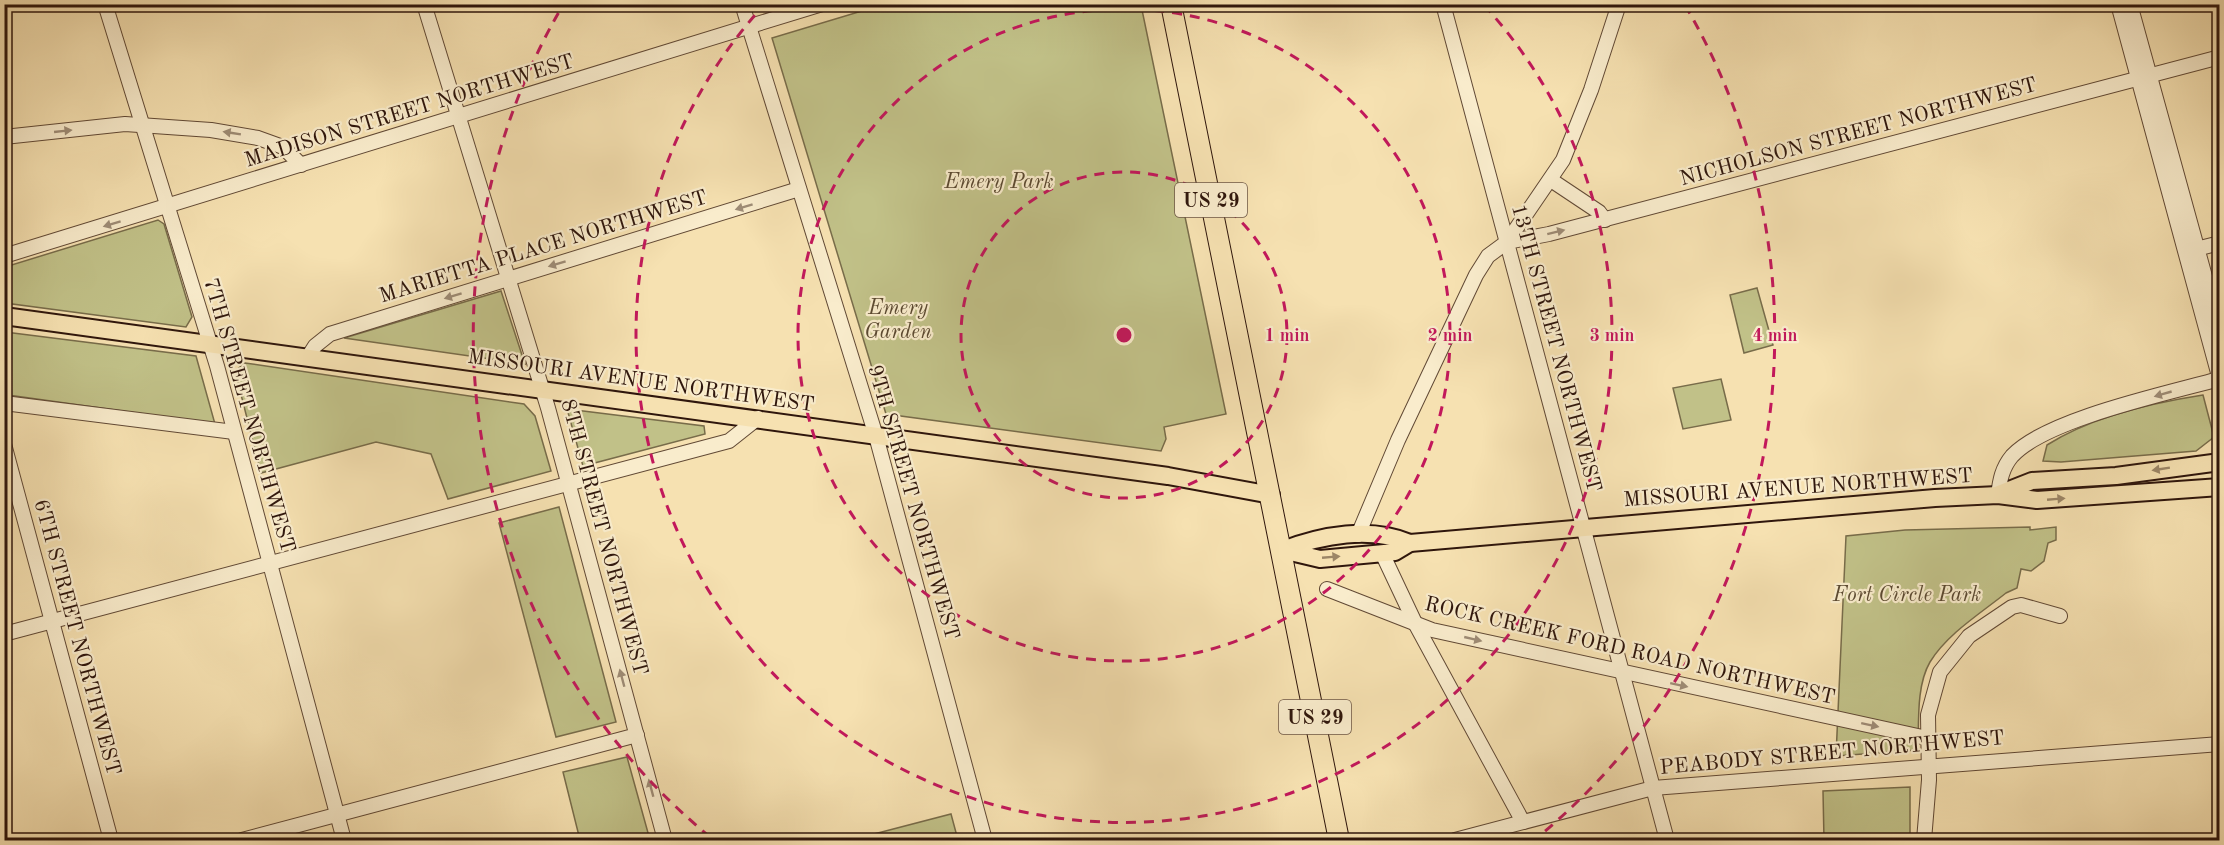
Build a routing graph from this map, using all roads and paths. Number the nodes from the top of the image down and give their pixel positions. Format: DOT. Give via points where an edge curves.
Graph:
graph roads {
  1 [pos="105,4"];
  2 [pos="424,4"];
  3 [pos="742,4"];
  4 [pos="822,4"];
  5 [pos="1170,4"];
  6 [pos="1443,4"];
  7 [pos="1619,4"];
  8 [pos="2118,4"];
  9 [pos="2130,4"];
  10 [pos="749,27"];
  11 [pos="2220,57"];
  12 [pos="2144,76"];
  13 [pos="458,117"];
  14 [pos="142,125"];
  15 [pos="4,137"];
  16 [pos="301,165"];
  17 [pos="1551,180"];
  18 [pos="799,189"];
  19 [pos="168,207"];
  20 [pos="1605,219"];
  21 [pos="1506,242"];
  22 [pos="2220,243"];
  23 [pos="2192,250"];
  24 [pos="6,256"];
  25 [pos="508,279"];
  26 [pos="4,316"];
  27 [pos="2220,331"];
  28 [pos="210,344"];
  29 [pos="308,357"];
  30 [pos="2219,379"];
  31 [pos="542,389"];
  32 [pos="4,403"];
  33 [pos="758,418"];
  34 [pos="234,432"];
  35 [pos="876,436"];
  36 [pos="4,444"];
  37 [pos="2220,462"];
  38 [pos="569,484"];
  39 [pos="2220,487"];
  40 [pos="1271,495"];
  41 [pos="1998,495"];
  42 [pos="1583,526"];
  43 [pos="1358,535"];
  44 [pos="1410,543"];
  45 [pos="1282,550"];
  46 [pos="1382,553"];
  47 [pos="269,563"];
  48 [pos="1328,589"];
  49 [pos="2060,616"];
  50 [pos="52,621"];
  51 [pos="1416,625"];
  52 [pos="4,634"];
  53 [pos="1622,672"];
  54 [pos="637,735"];
  55 [pos="1927,738"];
  56 [pos="2220,744"];
  57 [pos="1929,766"];
  58 [pos="1653,788"];
  59 [pos="337,815"];
  60 [pos="1523,822"];
  61 [pos="111,840"];
  62 [pos="242,840"];
  63 [pos="344,840"];
  64 [pos="665,840"];
  65 [pos="985,840"];
  66 [pos="1340,840"];
  67 [pos="1455,840"];
  68 [pos="1667,840"];
  69 [pos="1924,840"];
  1 -- 14 [label="street, 7TH STREET NORTHWEST"];
  2 -- 13 [label="street, 8TH STREET NORTHWEST"];
  3 -- 10 [label="street, 9TH STREET NORTHWEST"];
  4 -- 10 [label="street, MADISON STREET NORTHWEST"];
  5 -- 40 [label="highway, US 29"];
  6 -- 21 [label="street, 13TH STREET NORTHWEST"];
  7 -- 17 [label="street" via="1568,151"];
  8 -- 12 [label="street"];
  9 -- 12 [label="street"];
  10 -- 13 [label="street, MADISON STREET NORTHWEST"];
  10 -- 18 [label="street, 9TH STREET NORTHWEST"];
  11 -- 12 [label="street, NICHOLSON STREET NORTHWEST"];
  12 -- 20 [label="street, NICHOLSON STREET NORTHWEST"];
  12 -- 23 [label="street"];
  13 -- 16 [label="street, MADISON STREET NORTHWEST"];
  13 -- 25 [label="street, 8TH STREET NORTHWEST"];
  15 -- 14 [label="street, one-way"];
  16 -- 14 [label="street, one-way" via="284,147 258,138"];
  14 -- 19 [label="street, 7TH STREET NORTHWEST"];
  16 -- 19 [label="street, MADISON STREET NORTHWEST"];
  17 -- 20 [label="street"];
  17 -- 21 [label="street"];
  18 -- 25 [label="street, MARIETTA PLACE NORTHWEST, one-way"];
  18 -- 35 [label="street, 9TH STREET NORTHWEST"];
  19 -- 24 [label="street, MADISON STREET NORTHWEST, one-way"];
  19 -- 28 [label="street, 7TH STREET NORTHWEST"];
  21 -- 20 [label="street, NICHOLSON STREET NORTHWEST, one-way"];
  21 -- 42 [label="street, 13TH STREET NORTHWEST"];
  21 -- 43 [label="street" via="1488,256 1476,275"];
  22 -- 23 [label="street"];
  23 -- 27 [label="street"];
  23 -- 30 [label="street"];
  25 -- 29 [label="street, MARIETTA PLACE NORTHWEST, one-way" via="330,334"];
  25 -- 31 [label="street, 8TH STREET NORTHWEST"];
  26 -- 28 [label="main road, MISSOURI AVENUE NORTHWEST"];
  28 -- 29 [label="main road, MISSOURI AVENUE NORTHWEST"];
  28 -- 34 [label="street, 7TH STREET NORTHWEST"];
  29 -- 31 [label="main road, MISSOURI AVENUE NORTHWEST"];
  30 -- 41 [label="street, MISSOURI AVENUE NORTHWEST, one-way" via="2121,406 2048,433 2012,457 2001,476"];
  31 -- 33 [label="main road, MISSOURI AVENUE NORTHWEST"];
  31 -- 38 [label="street, 8TH STREET NORTHWEST"];
  32 -- 34 [label="street"];
  33 -- 35 [label="main road, MISSOURI AVENUE NORTHWEST"];
  33 -- 38 [label="street" via="729,441"];
  34 -- 47 [label="street, 7TH STREET NORTHWEST"];
  35 -- 40 [label="main road, MISSOURI AVENUE NORTHWEST" via="1168,476"];
  35 -- 65 [label="street, 9TH STREET NORTHWEST"];
  36 -- 50 [label="street, 6TH STREET NORTHWEST"];
  37 -- 41 [label="main road, one-way" via="2116,476 2032,481"];
  38 -- 47 [label="street"];
  54 -- 38 [label="street, 8TH STREET NORTHWEST, one-way"];
  41 -- 39 [label="main road, one-way" via="2037,500"];
  40 -- 45 [label="highway, US 29"];
  41 -- 42 [label="main road, MISSOURI AVENUE NORTHWEST"];
  42 -- 44 [label="main road, MISSOURI AVENUE NORTHWEST"];
  42 -- 53 [label="street, 13TH STREET NORTHWEST"];
  43 -- 44 [label="main road, MISSOURI AVENUE NORTHWEST" via="1392,535"];
  43 -- 45 [label="main road, MISSOURI AVENUE NORTHWEST" via="1317,537"];
  44 -- 46 [label="main road, MISSOURI AVENUE NORTHWEST" via="1395,552"];
  45 -- 46 [label="main road, MISSOURI AVENUE NORTHWEST, one-way" via="1320,559"];
  45 -- 66 [label="highway, US 29"];
  46 -- 51 [label="street"];
  47 -- 50 [label="street"];
  47 -- 59 [label="street, 7TH STREET NORTHWEST"];
  48 -- 51 [label="street, ROCK CREEK FORD ROAD NORTHWEST"];
  49 -- 55 [label="street" via="2020,605 1969,636 1940,672 1930,702"];
  50 -- 52 [label="street"];
  50 -- 61 [label="street, 6TH STREET NORTHWEST"];
  51 -- 53 [label="street, ROCK CREEK FORD ROAD NORTHWEST, one-way"];
  51 -- 60 [label="street"];
  53 -- 55 [label="street, ROCK CREEK FORD ROAD NORTHWEST, one-way"];
  53 -- 58 [label="street, 13TH STREET NORTHWEST"];
  54 -- 59 [label="street"];
  64 -- 54 [label="street, 8TH STREET NORTHWEST, one-way"];
  55 -- 57 [label="street"];
  56 -- 57 [label="street, PEABODY STREET NORTHWEST"];
  57 -- 58 [label="street, PEABODY STREET NORTHWEST"];
  57 -- 69 [label="street"];
  58 -- 60 [label="street, PEABODY STREET NORTHWEST"];
  58 -- 68 [label="street, 13TH STREET NORTHWEST"];
  59 -- 62 [label="street"];
  59 -- 63 [label="street, 7TH STREET NORTHWEST"];
  60 -- 67 [label="street, PEABODY STREET NORTHWEST"];
}
